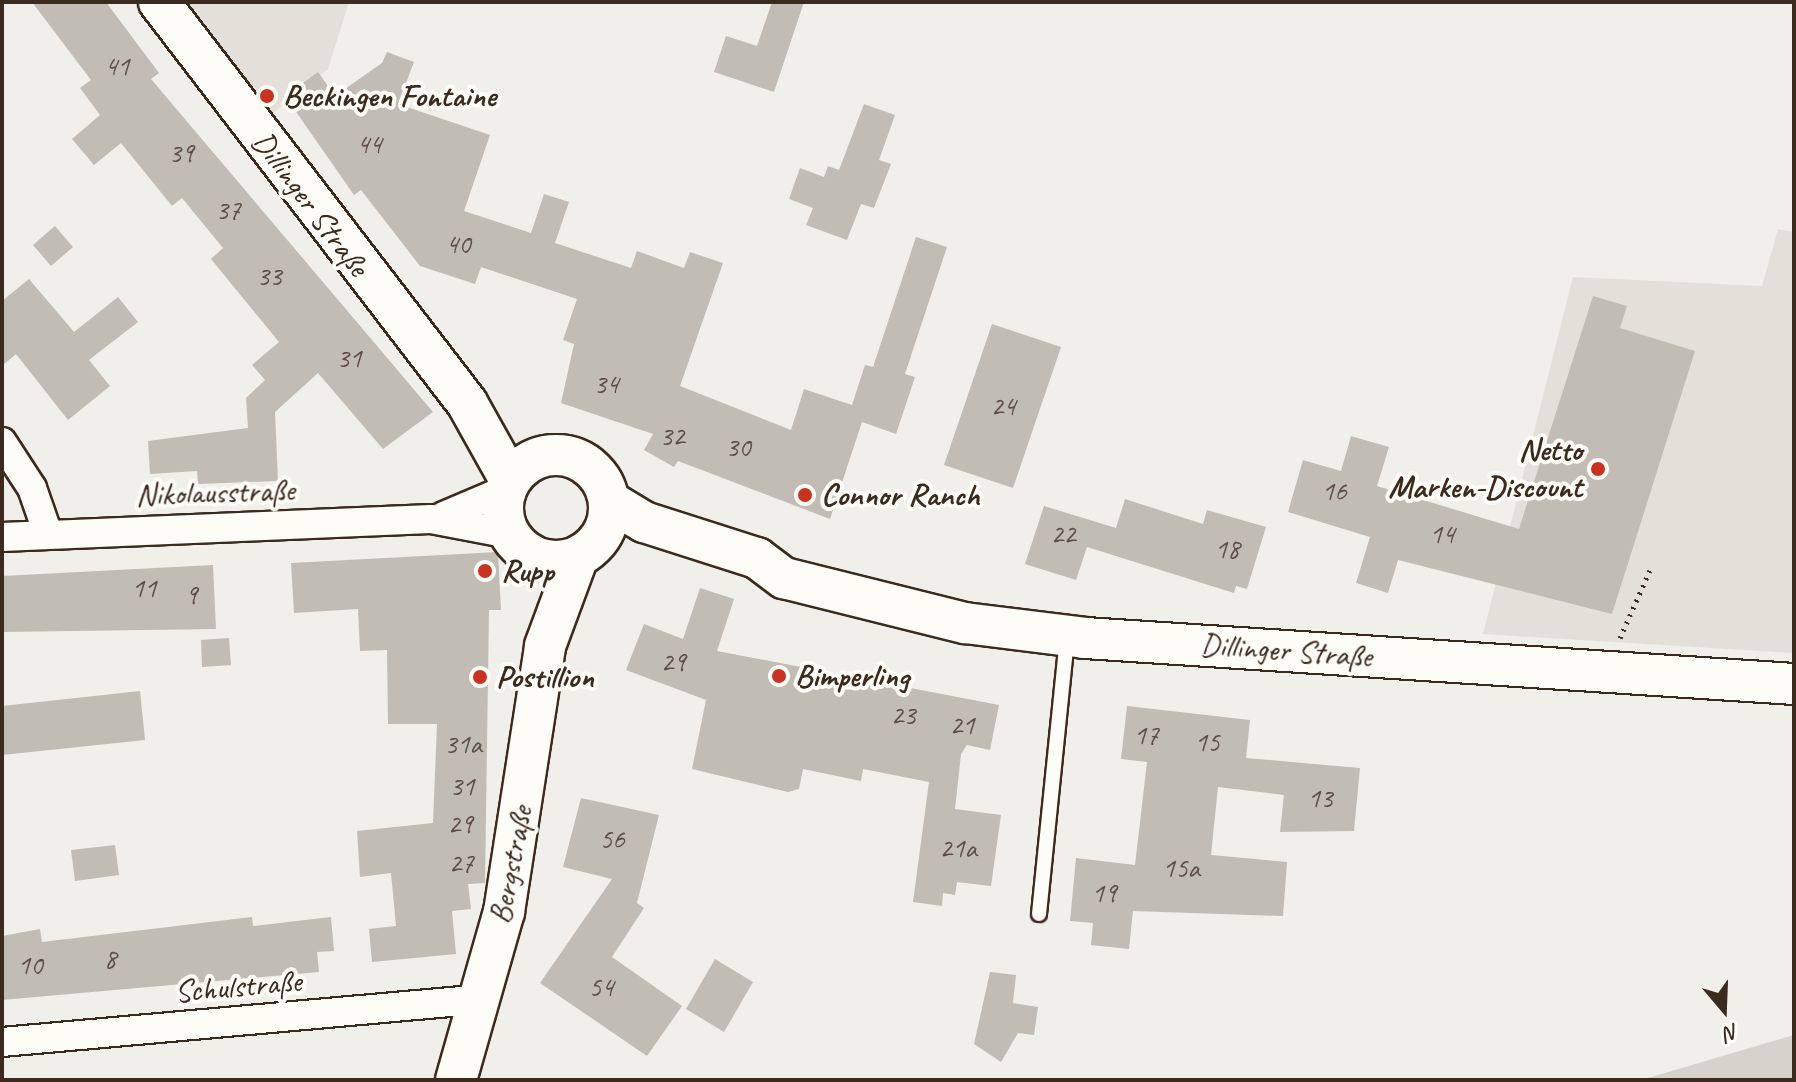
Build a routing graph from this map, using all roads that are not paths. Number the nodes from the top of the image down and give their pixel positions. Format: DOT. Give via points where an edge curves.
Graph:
graph roads {
  1 [pos="159,2"];
  2 [pos="467,403"];
  3 [pos="2,442"];
  4 [pos="551,455"];
  5 [pos="508,485"];
  6 [pos="609,501"];
  7 [pos="431,519"];
  8 [pos="48,534"];
  9 [pos="2,537"];
  10 [pos="519,544"];
  11 [pos="588,549"];
  12 [pos="784,578"];
  13 [pos="1067,636"];
  14 [pos="545,646"];
  15 [pos="1794,684"];
  16 [pos="1039,914"];
  17 [pos="480,999"];
  18 [pos="2,1042"];
  19 [pos="456,1080"];
  1 -- 2 [label="street, Dillinger Straße"];
  2 -- 4 [label="street, Dillinger Straße"];
  2 -- 5 [label="street, Dillinger Straße"];
  3 -- 8 [label="street" via="32,488"];
  4 -- 5 [label="street"];
  4 -- 6 [label="street, Dillinger Straße" via="582,461"];
  5 -- 7 [label="street, Nikolausstraße"];
  5 -- 10 [label="street, Dillinger Straße"];
  6 -- 11 [label="street"];
  6 -- 12 [label="street, Dillinger Straße" via="644,522 757,558"];
  7 -- 8 [label="street, Nikolausstraße"];
  7 -- 10 [label="street, Nikolausstraße"];
  8 -- 9 [label="street, Nikolausstraße"];
  10 -- 11 [label="street, Dillinger Straße" via="545,561"];
  10 -- 14 [label="street, Bergstraße"];
  11 -- 12 [label="street, Dillinger Straße" via="752,582"];
  11 -- 14 [label="street, Bergstraße"];
  12 -- 13 [label="street, Dillinger Straße" via="965,623"];
  13 -- 15 [label="street, Dillinger Straße"];
  13 -- 16 [label="lane"];
  14 -- 17 [label="street, Bergstraße" via="523,817"];
  17 -- 18 [label="street, Schulstraße"];
  17 -- 19 [label="street, Bergstraße"];
}
